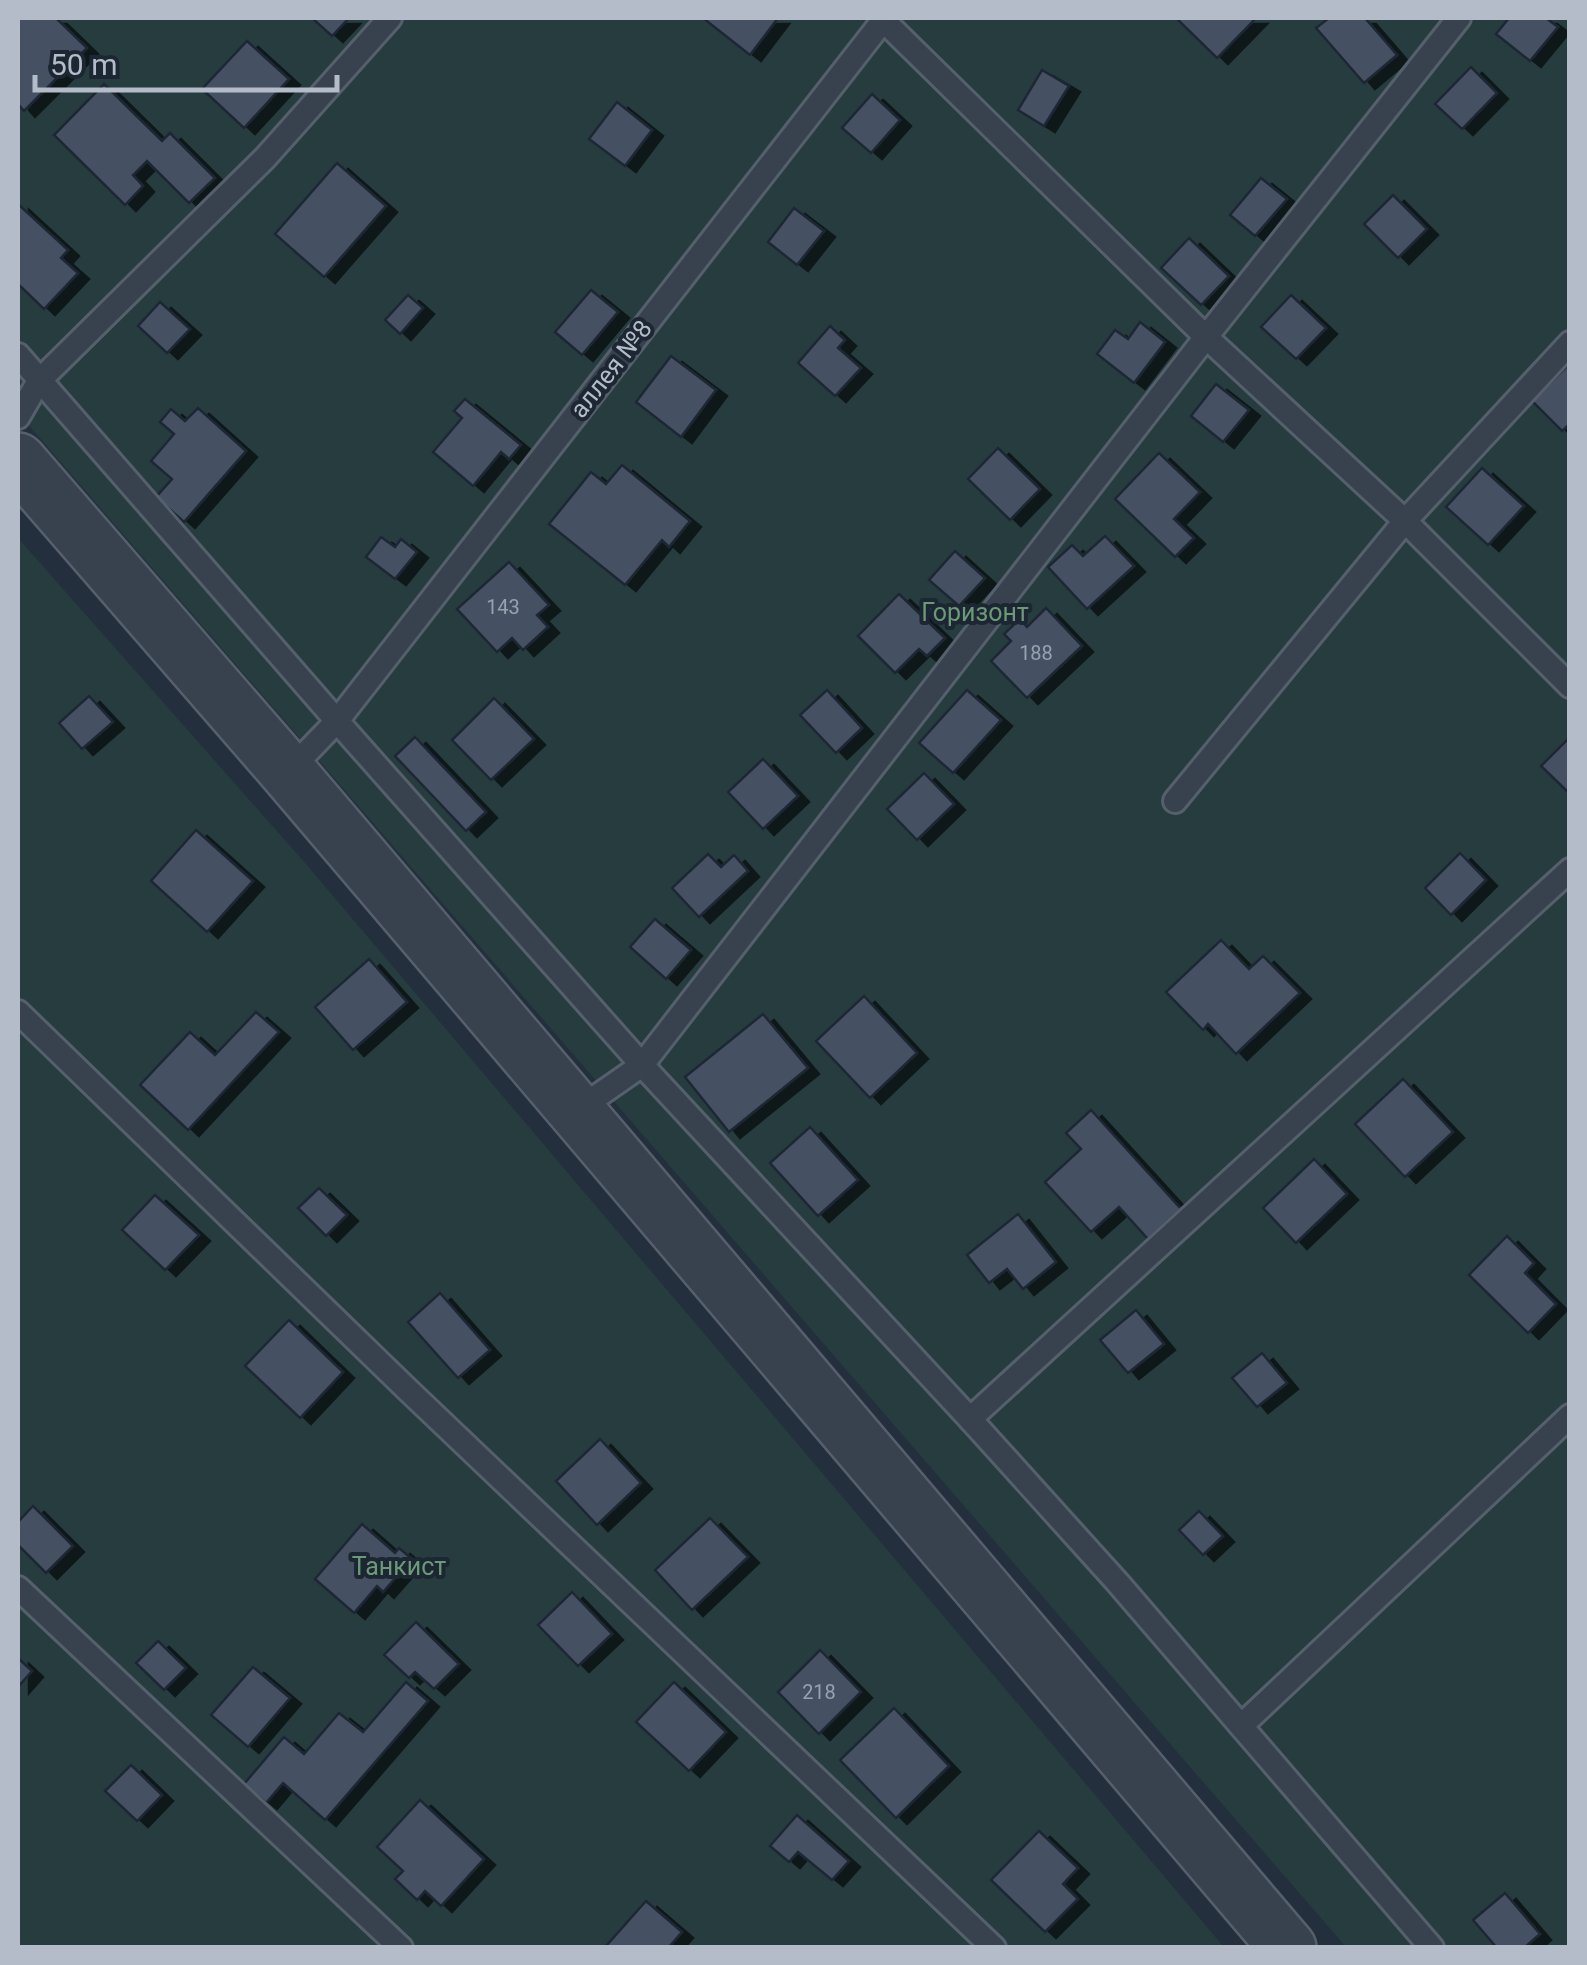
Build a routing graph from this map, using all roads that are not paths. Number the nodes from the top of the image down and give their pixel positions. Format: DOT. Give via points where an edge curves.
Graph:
graph roads {
  1 [pos="390,18"];
  2 [pos="1458,18"];
  3 [pos="884,19"];
  4 [pos="1206,337"];
  5 [pos="1570,343"];
  6 [pos="18,355"];
  7 [pos="40,380"];
  8 [pos="18,417"];
  9 [pos="18,461"];
  10 [pos="1405,521"];
  11 [pos="1570,686"];
  12 [pos="337,721"];
  13 [pos="288,772"];
  14 [pos="1175,801"];
  15 [pos="1570,870"];
  16 [pos="18,1012"];
  17 [pos="642,1065"];
  18 [pos="576,1111"];
  19 [pos="1570,1416"];
  20 [pos="970,1419"];
  21 [pos="18,1588"];
  22 [pos="1241,1726"];
  23 [pos="401,1948"];
  24 [pos="994,1948"];
  25 [pos="1288,1948"];
  26 [pos="1432,1948"];
  1 -- 7 [label="lane" via="264,158"];
  2 -- 4 [label="lane"];
  3 -- 4 [label="lane"];
  3 -- 12 [label="lane, аллея №8"];
  4 -- 10 [label="lane"];
  4 -- 17 [label="lane"];
  5 -- 10 [label="lane"];
  6 -- 7 [label="lane"];
  7 -- 8 [label="lane"];
  7 -- 12 [label="lane"];
  9 -- 13 [label="street"];
  10 -- 11 [label="lane"];
  10 -- 14 [label="lane"];
  12 -- 13 [label="lane, аллея №8"];
  12 -- 17 [label="lane"];
  13 -- 18 [label="street"];
  15 -- 20 [label="lane"];
  16 -- 24 [label="lane"];
  17 -- 18 [label="lane"];
  17 -- 20 [label="lane"];
  18 -- 25 [label="street"];
  19 -- 22 [label="lane"];
  20 -- 22 [label="lane"];
  21 -- 23 [label="lane"];
  22 -- 26 [label="lane"];
}
